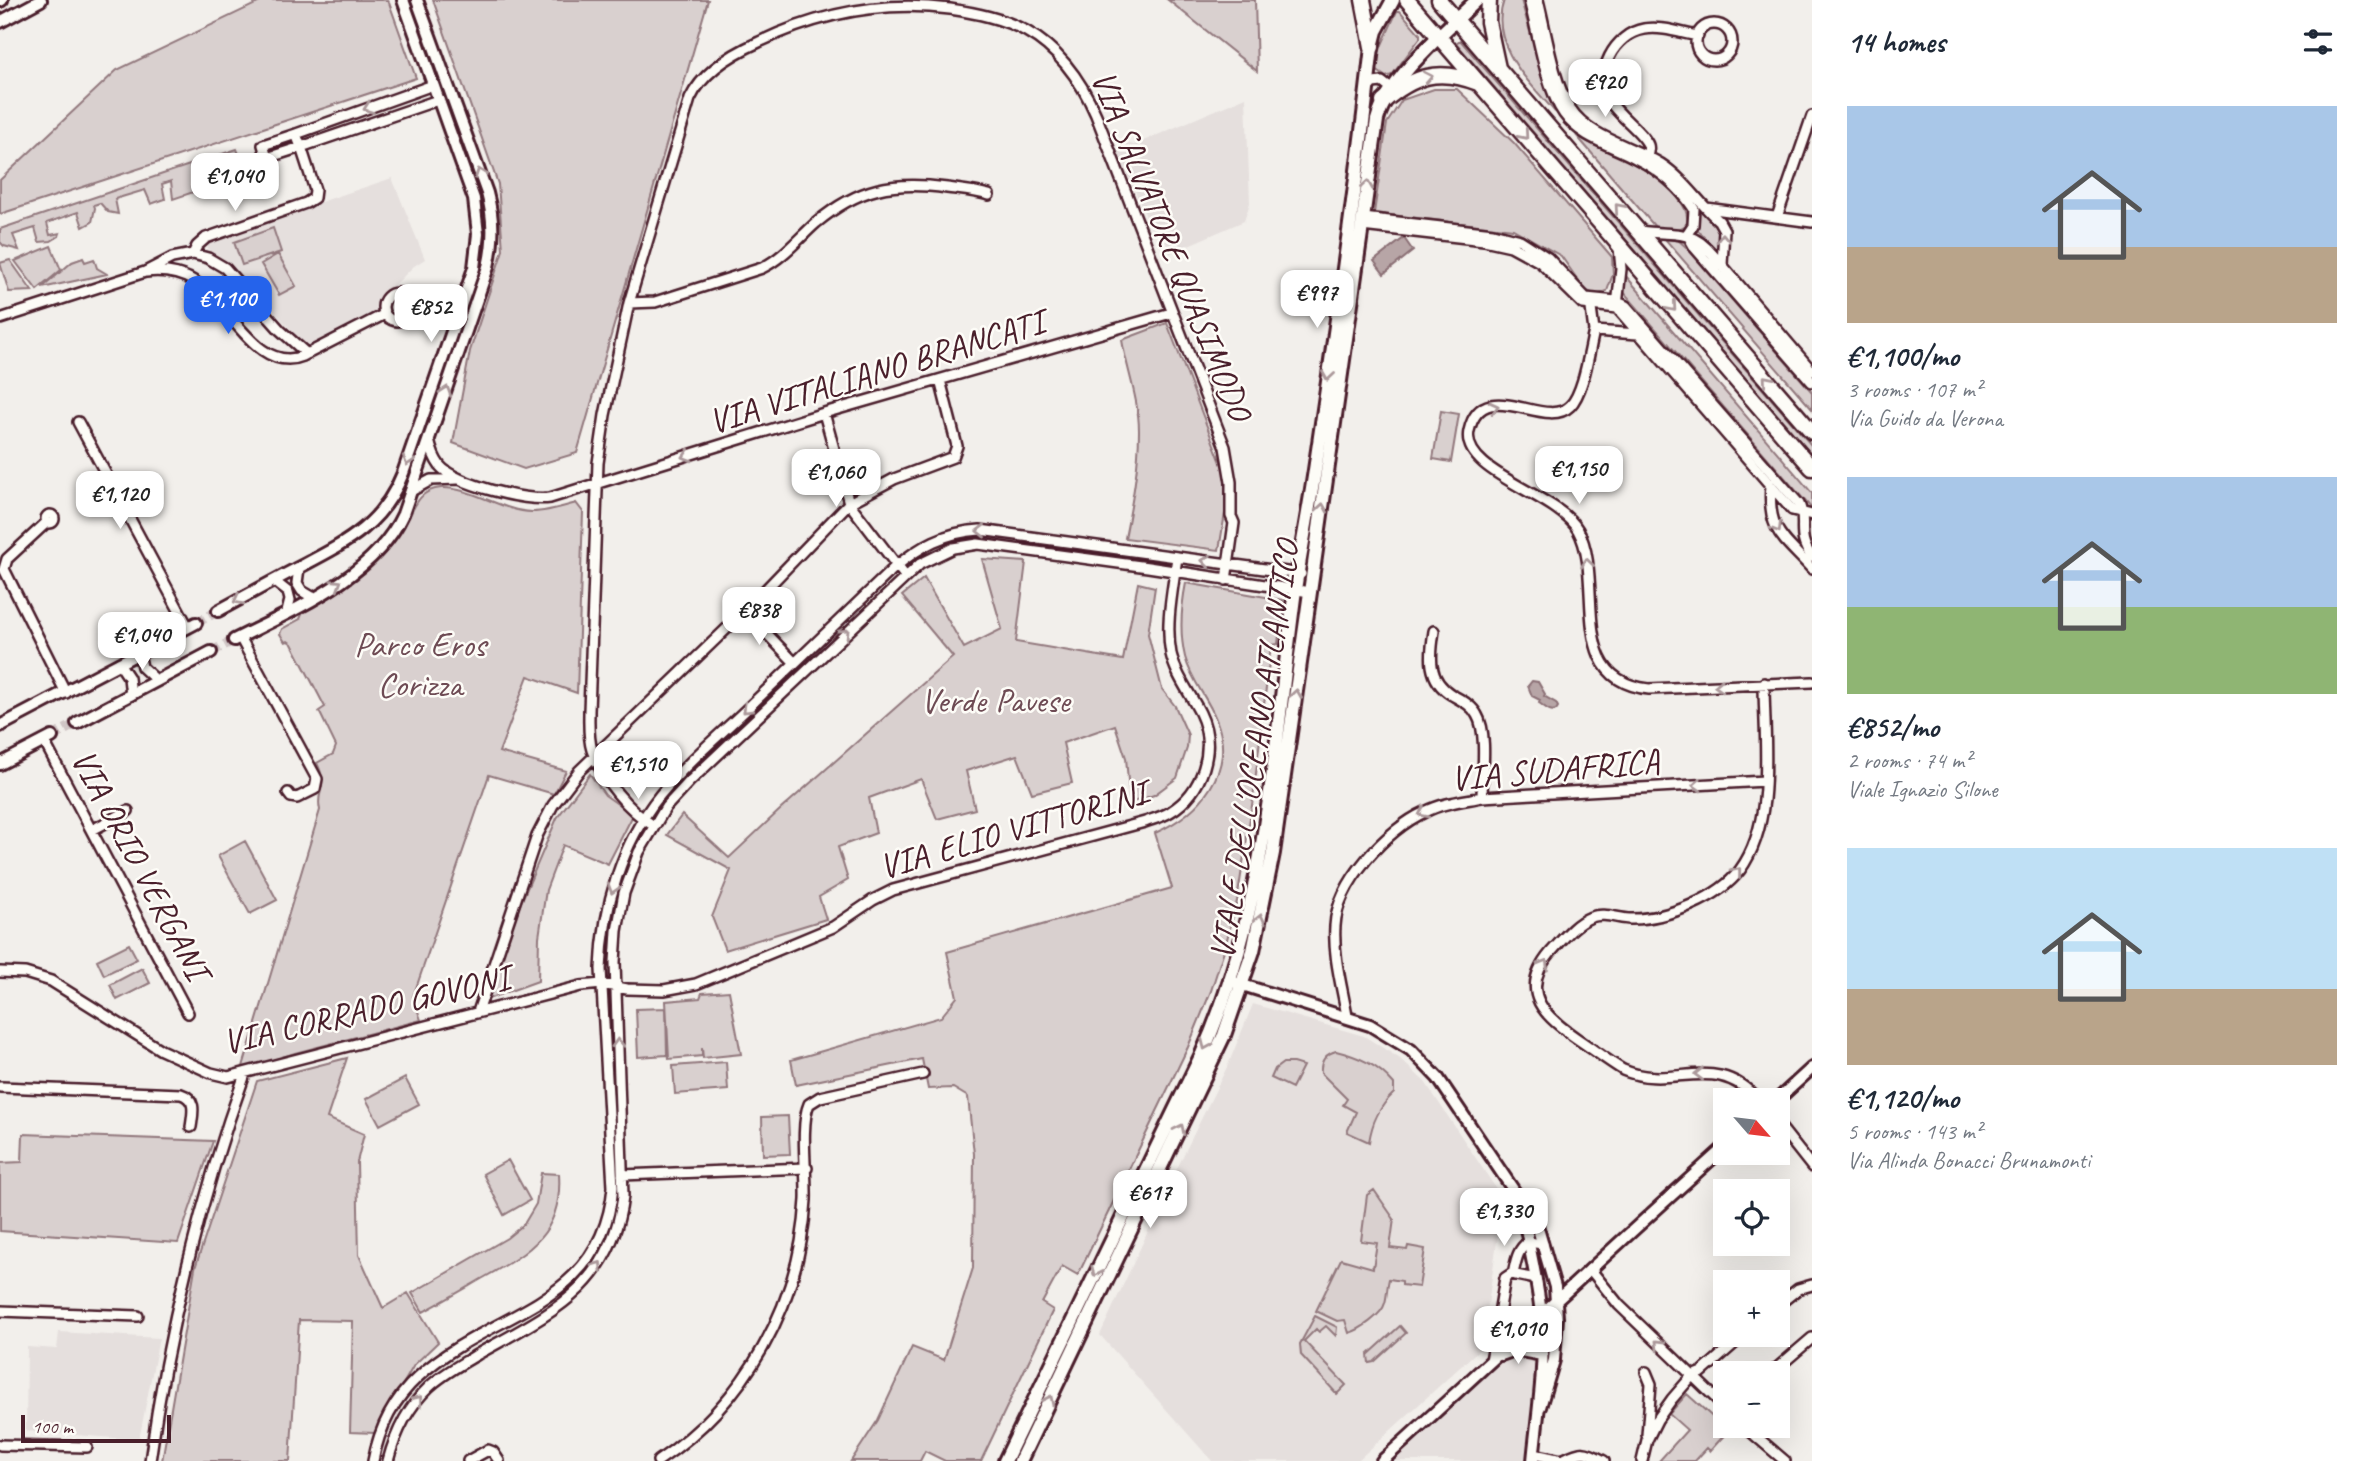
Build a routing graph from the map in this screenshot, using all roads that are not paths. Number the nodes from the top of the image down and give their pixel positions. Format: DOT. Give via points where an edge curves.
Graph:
graph roads {
  1 [pos="41,0"];
  2 [pos="403,0"];
  3 [pos="417,0"];
  4 [pos="1363,0"];
  5 [pos="1393,0"];
  6 [pos="1407,0"];
  7 [pos="1438,0"];
  8 [pos="1477,0"];
  9 [pos="1489,0"];
  10 [pos="1529,0"];
  11 [pos="1538,0"];
  12 [pos="1456,20"];
  13 [pos="0,22"];
  14 [pos="1540,23"];
  15 [pos="1698,36"];
  16 [pos="1440,37"];
  17 [pos="1372,47"];
  18 [pos="1498,69"];
  19 [pos="1479,83"];
  20 [pos="433,85"];
  21 [pos="1367,90"];
  22 [pos="1387,95"];
  23 [pos="438,100"];
  24 [pos="1812,116"];
  25 [pos="296,134"];
  26 [pos="301,147"];
  27 [pos="1646,159"];
  28 [pos="989,195"];
  29 [pos="1705,208"];
  30 [pos="1694,209"];
  31 [pos="1777,218"];
  32 [pos="1362,222"];
  33 [pos="1812,222"];
  34 [pos="1638,231"];
  35 [pos="1687,234"];
  36 [pos="1619,245"];
  37 [pos="193,254"];
  38 [pos="1718,268"];
  39 [pos="145,272"];
  40 [pos="256,301"];
  41 [pos="629,303"];
  42 [pos="1591,303"];
  43 [pos="1617,305"];
  44 [pos="1171,313"];
  45 [pos="385,314"];
  46 [pos="0,319"];
  47 [pos="233,319"];
  48 [pos="1594,331"];
  49 [pos="1642,331"];
  50 [pos="1780,340"];
  51 [pos="307,354"];
  52 [pos="1812,371"];
  53 [pos="940,380"];
  54 [pos="1812,382"];
  55 [pos="824,413"];
  56 [pos="78,422"];
  57 [pos="1812,432"];
  58 [pos="429,440"];
  59 [pos="1754,460"];
  60 [pos="1812,468"];
  61 [pos="462,480"];
  62 [pos="597,484"];
  63 [pos="1771,486"];
  64 [pos="411,491"];
  65 [pos="849,503"];
  66 [pos="1807,514"];
  67 [pos="47,522"];
  68 [pos="1804,545"];
  69 [pos="1796,552"];
  70 [pos="1177,557"];
  71 [pos="1812,557"];
  72 [pos="1228,564"];
  73 [pos="897,566"];
  74 [pos="299,568"];
  75 [pos="1812,569"];
  76 [pos="1175,571"];
  77 [pos="1298,574"];
  78 [pos="1312,575"];
  79 [pos="905,576"];
  80 [pos="1226,580"];
  81 [pos="274,581"];
  82 [pos="1295,590"];
  83 [pos="1310,593"];
  84 [pos="314,598"];
  85 [pos="218,611"];
  86 [pos="745,611"];
  87 [pos="287,612"];
  88 [pos="192,625"];
  89 [pos="1434,631"];
  90 [pos="237,639"];
  91 [pos="211,652"];
  92 [pos="139,653"];
  93 [pos="119,663"];
  94 [pos="795,663"];
  95 [pos="157,681"];
  96 [pos="1812,682"];
  97 [pos="1764,683"];
  98 [pos="773,684"];
  99 [pos="66,692"];
  100 [pos="782,693"];
  101 [pos="131,695"];
  102 [pos="77,723"];
  103 [pos="0,726"];
  104 [pos="48,739"];
  105 [pos="594,755"];
  106 [pos="0,764"];
  107 [pos="1765,781"];
  108 [pos="288,793"];
  109 [pos="1482,797"];
  110 [pos="128,811"];
  111 [pos="644,819"];
  112 [pos="654,826"];
  113 [pos="92,830"];
  114 [pos="0,972"];
  115 [pos="1236,983"];
  116 [pos="602,984"];
  117 [pos="616,987"];
  118 [pos="478,1012"];
  119 [pos="188,1013"];
  120 [pos="1347,1016"];
  121 [pos="1812,1068"];
  122 [pos="245,1074"];
  123 [pos="923,1074"];
  124 [pos="0,1087"];
  125 [pos="1746,1088"];
  126 [pos="1790,1088"];
  127 [pos="191,1127"];
  128 [pos="1790,1139"];
  129 [pos="1713,1158"];
  130 [pos="1812,1167"];
  131 [pos="807,1168"];
  132 [pos="622,1175"];
  133 [pos="1522,1206"];
  134 [pos="1528,1242"];
  135 [pos="1543,1244"];
  136 [pos="1590,1269"];
  137 [pos="1513,1274"];
  138 [pos="1535,1279"];
  139 [pos="1812,1285"];
  140 [pos="1790,1295"];
  141 [pos="1556,1299"];
  142 [pos="530,1308"];
  143 [pos="0,1311"];
  144 [pos="1541,1313"];
  145 [pos="138,1316"];
  146 [pos="537,1321"];
  147 [pos="1812,1338"];
  148 [pos="1731,1347"];
  149 [pos="1542,1355"];
  150 [pos="1785,1361"];
  151 [pos="1491,1362"];
  152 [pos="1646,1372"];
  153 [pos="1692,1376"];
  154 [pos="1713,1396"];
  155 [pos="1540,1407"];
  156 [pos="1758,1438"];
  157 [pos="1647,1440"];
  158 [pos="0,1444"];
  159 [pos="87,1447"];
  160 [pos="1576,1453"];
  161 [pos="1534,1457"];
  162 [pos="150,1461"];
  163 [pos="373,1461"];
  164 [pos="388,1461"];
  165 [pos="468,1461"];
  166 [pos="499,1461"];
  167 [pos="658,1461"];
  168 [pos="1005,1461"];
  169 [pos="1020,1461"];
  170 [pos="1382,1461"];
  171 [pos="1586,1461"];
  172 [pos="1604,1461"];
  173 [pos="1642,1461"];
  174 [pos="1785,1461"];
  1 -- 13 [label="street"];
  2 -- 20 [label="street"];
  58 -- 3 [label="street, one-way" via="485,278 493,224 481,176"];
  4 -- 17 [label="main road"];
  5 -- 17 [label="main road, VIALE DELL'OCEANO ATLANTICO"];
  6 -- 16 [label="main road"];
  7 -- 12 [label="main road"];
  8 -- 12 [label="main road"];
  9 -- 18 [label="main road" via="1488,22"];
  10 -- 14 [label="street"];
  11 -- 14 [label="street"];
  12 -- 16 [label="main road"];
  12 -- 18 [label="main road"];
  14 -- 27 [label="street" via="1552,89 1566,116 1587,135"];
  15 -- 15 [label="street" via="1700,53 1710,60 1730,51 1732,39 1727,29 1716,24 1705,27"];
  15 -- 27 [label="street" via="1655,28 1634,31 1619,43 1606,64 1606,95 1645,142"];
  16 -- 19 [label="main road"];
  16 -- 22 [label="main road"];
  17 -- 21 [label="main road, VIALE DELL'OCEANO ATLANTICO"];
  34 -- 18 [label="main road, one-way"];
  22 -- 19 [label="main road, one-way" via="1425,77 1456,76"];
  19 -- 36 [label="main road, one-way"];
  20 -- 23 [label="street"];
  20 -- 25 [label="street, one-way"];
  21 -- 22 [label="street" via="1382,82"];
  21 -- 77 [label="main road, VIALE DELL'OCEANO ATLANTICO, one-way"];
  32 -- 22 [label="main road, VIALE DELL'OCEANO ATLANTICO, one-way" via="1374,136"];
  23 -- 26 [label="street"];
  23 -- 74 [label="street, one-way" via="476,206 474,268 392,498 356,536"];
  24 -- 31 [label="street"];
  25 -- 26 [label="street"];
  25 -- 26 [label="street" via="263,145 267,158"];
  26 -- 37 [label="street" via="316,190 309,202 206,238"];
  27 -- 29 [label="street" via="1670,170"];
  27 -- 30 [label="street"];
  28 -- 41 [label="street" via="966,188 913,184 874,190 832,210 762,268 654,302"];
  29 -- 30 [label="street"];
  29 -- 31 [label="street"];
  38 -- 29 [label="street, one-way" via="1724,230"];
  30 -- 35 [label="street"];
  31 -- 33 [label="street"];
  32 -- 42 [label="street" via="1470,235 1524,251 1579,301"];
  78 -- 32 [label="main road, VIALE DELL'OCEANO ATLANTICO, one-way"];
  34 -- 35 [label="street"];
  57 -- 34 [label="main road, one-way"];
  35 -- 38 [label="street" via="1695,248"];
  36 -- 43 [label="street"];
  36 -- 60 [label="main road, one-way"];
  37 -- 39 [label="street" via="172,258"];
  37 -- 40 [label="street" via="222,265"];
  38 -- 50 [label="street"];
  39 -- 46 [label="street"];
  39 -- 47 [label="street" via="192,280"];
  40 -- 47 [label="street"];
  40 -- 51 [label="street"];
  41 -- 44 [label="street, VIA SALVATORE QUASIMODO" via="689,103 707,75 741,51 812,20 869,7 911,6 1004,21 1038,38 1065,63 1096,115"];
  41 -- 62 [label="street, VIA SALVATORE QUASIMODO" via="605,415"];
  42 -- 43 [label="street"];
  42 -- 48 [label="street"];
  43 -- 49 [label="street"];
  44 -- 53 [label="street, VIA VITALIANO BRANCATI"];
  44 -- 72 [label="street, VIA SALVATORE QUASIMODO" via="1228,459 1234,523"];
  45 -- 51 [label="street"];
  47 -- 51 [label="street" via="274,357 292,360"];
  48 -- 49 [label="street"];
  97 -- 48 [label="street, one-way" via="1649,689 1612,674 1595,646 1587,558 1577,528 1556,507 1486,466 1472,452 1469,429 1487,407 1504,404 1557,413 1570,406"];
  49 -- 59 [label="street"];
  50 -- 52 [label="street"];
  50 -- 54 [label="street"];
  53 -- 55 [label="street, VIA VITALIANO BRANCATI"];
  53 -- 65 [label="street" via="957,446 955,454"];
  55 -- 62 [label="street, VIA VITALIANO BRANCATI, one-way"];
  55 -- 65 [label="street"];
  56 -- 88 [label="street"];
  58 -- 61 [label="street" via="441,467"];
  58 -- 64 [label="street"];
  59 -- 63 [label="street"];
  59 -- 66 [label="street"];
  61 -- 62 [label="street, VIA VITALIANO BRANCATI" via="533,500"];
  61 -- 64 [label="street" via="431,480"];
  62 -- 105 [label="street, VIA SALVATORE QUASIMODO" via="589,711"];
  63 -- 66 [label="street" via="1790,509"];
  63 -- 69 [label="street, one-way" via="1773,524"];
  84 -- 64 [label="street, one-way" via="352,575 378,550 401,519"];
  65 -- 73 [label="street"];
  65 -- 86 [label="street"];
  66 -- 68 [label="street" via="1801,531"];
  67 -- 99 [label="street" via="7,559 4,569"];
  68 -- 69 [label="street"];
  68 -- 71 [label="street"];
  69 -- 75 [label="street"];
  72 -- 70 [label="street, one-way"];
  70 -- 73 [label="street, one-way" via="977,530 930,542"];
  70 -- 76 [label="street, VIA ELIO VITTORINI"];
  72 -- 77 [label="street"];
  72 -- 80 [label="street, VIA SALVATORE QUASIMODO"];
  73 -- 79 [label="street"];
  73 -- 94 [label="street"];
  74 -- 81 [label="street"];
  74 -- 84 [label="street" via="297,583"];
  76 -- 79 [label="street" via="978,544 937,554"];
  76 -- 80 [label="street"];
  76 -- 117 [label="street, VIA ELIO VITTORINI" via="1169,622 1171,653 1202,719 1207,745 1200,778 1178,806 1145,822 892,890 833,927 696,984 664,990"];
  77 -- 78 [label="street"];
  77 -- 82 [label="main road, VIALE DELL'OCEANO ATLANTICO"];
  78 -- 83 [label="main road, VIALE DELL'OCEANO ATLANTICO"];
  100 -- 79 [label="street, one-way"];
  80 -- 82 [label="street"];
  81 -- 85 [label="street, one-way"];
  81 -- 87 [label="street" via="288,592"];
  82 -- 83 [label="street"];
  82 -- 115 [label="main road, VIALE DELL'OCEANO ATLANTICO"];
  115 -- 83 [label="main road, VIALE DELL'OCEANO ATLANTICO, one-way" via="1268,886"];
  84 -- 87 [label="street"];
  86 -- 94 [label="street"];
  86 -- 105 [label="street"];
  87 -- 90 [label="street"];
  88 -- 92 [label="street"];
  89 -- 109 [label="street" via="1431,661 1436,680 1473,709 1480,722"];
  90 -- 108 [label="street" via="317,779 316,787 297,798"];
  91 -- 95 [label="street"];
  92 -- 93 [label="street"];
  92 -- 95 [label="street" via="142,667"];
  93 -- 99 [label="street"];
  93 -- 101 [label="street" via="129,678"];
  94 -- 98 [label="street"];
  95 -- 101 [label="street"];
  96 -- 97 [label="street"];
  97 -- 107 [label="street"];
  98 -- 100 [label="street"];
  98 -- 111 [label="street, one-way" via="672,782"];
  99 -- 103 [label="street"];
  100 -- 112 [label="street" via="689,782"];
  101 -- 102 [label="street"];
  104 -- 106 [label="street"];
  104 -- 113 [label="street, VIA ORIO VERGANI"];
  105 -- 111 [label="street, VIA SALVATORE QUASIMODO"];
  105 -- 118 [label="street" via="564,789 541,827"];
  107 -- 109 [label="street, VIA SUDAFRICA, one-way"];
  125 -- 107 [label="street, one-way" via="1725,1076 1656,1077 1620,1068 1550,1019 1536,986 1545,960 1584,920 1601,915 1655,916 1699,902 1725,886 1751,851"];
  109 -- 120 [label="street, VIA SUDAFRICA, one-way" via="1437,807 1410,820 1352,879 1341,898 1335,928"];
  110 -- 113 [label="street"];
  111 -- 112 [label="street, VIA SALVATORE QUASIMODO"];
  111 -- 116 [label="street, one-way" via="607,910"];
  112 -- 117 [label="street" via="624,893 616,937"];
  113 -- 119 [label="street, VIA ORIO VERGANI"];
  114 -- 122 [label="street, VIA CORRADO GOVONI" via="51,981 152,1045 221,1077"];
  115 -- 120 [label="street"];
  115 -- 168 [label="main road, VIALE DELL'OCEANO ATLANTICO, one-way"];
  169 -- 115 [label="main road, VIALE DELL'OCEANO ATLANTICO, one-way" via="1205,1078 1224,1035"];
  116 -- 117 [label="street, VIA ELIO VITTORINI"];
  116 -- 118 [label="street, VIA CORRADO GOVONI"];
  116 -- 142 [label="street" via="611,1209 586,1261 561,1288"];
  132 -- 117 [label="street, one-way"];
  118 -- 122 [label="street, VIA CORRADO GOVONI"];
  120 -- 133 [label="street" via="1396,1040 1425,1062"];
  121 -- 126 [label="street"];
  122 -- 162 [label="street" via="199,1223"];
  123 -- 131 [label="street" via="811,1102 806,1116"];
  124 -- 127 [label="street" via="181,1094 193,1104"];
  128 -- 130 [label="street"];
  129 -- 136 [label="street"];
  131 -- 132 [label="street"];
  131 -- 167 [label="street" via="800,1250 774,1329 728,1399"];
  146 -- 132 [label="street, one-way" via="573,1297 604,1257 619,1218"];
  133 -- 134 [label="street"];
  133 -- 135 [label="street" via="1534,1218"];
  134 -- 135 [label="street"];
  134 -- 137 [label="street" via="1519,1251"];
  134 -- 138 [label="street"];
  135 -- 141 [label="street"];
  136 -- 141 [label="street"];
  153 -- 136 [label="street, one-way" via="1619,1305"];
  137 -- 138 [label="street"];
  137 -- 151 [label="street" via="1504,1280"];
  138 -- 144 [label="street"];
  139 -- 140 [label="street"];
  141 -- 144 [label="street"];
  141 -- 155 [label="street" via="1558,1334"];
  142 -- 146 [label="street"];
  142 -- 163 [label="street" via="452,1351 417,1378 387,1417"];
  143 -- 145 [label="street"];
  144 -- 149 [label="street"];
  144 -- 151 [label="street"];
  164 -- 146 [label="street, one-way" via="406,1417 427,1389 454,1368"];
  147 -- 150 [label="street"];
  148 -- 153 [label="street" via="1702,1373"];
  149 -- 151 [label="street" via="1515,1350"];
  149 -- 155 [label="street"];
  151 -- 170 [label="street"];
  152 -- 157 [label="street" via="1651,1384"];
  153 -- 154 [label="street"];
  153 -- 157 [label="street"];
  155 -- 161 [label="street"];
  156 -- 174 [label="street"];
  157 -- 173 [label="street"];
  158 -- 159 [label="street"];
  160 -- 161 [label="street" via="1562,1460"];
  160 -- 171 [label="street"];
  160 -- 172 [label="street" via="1587,1451"];
  165 -- 166 [label="street" via="490,1450"];
}
